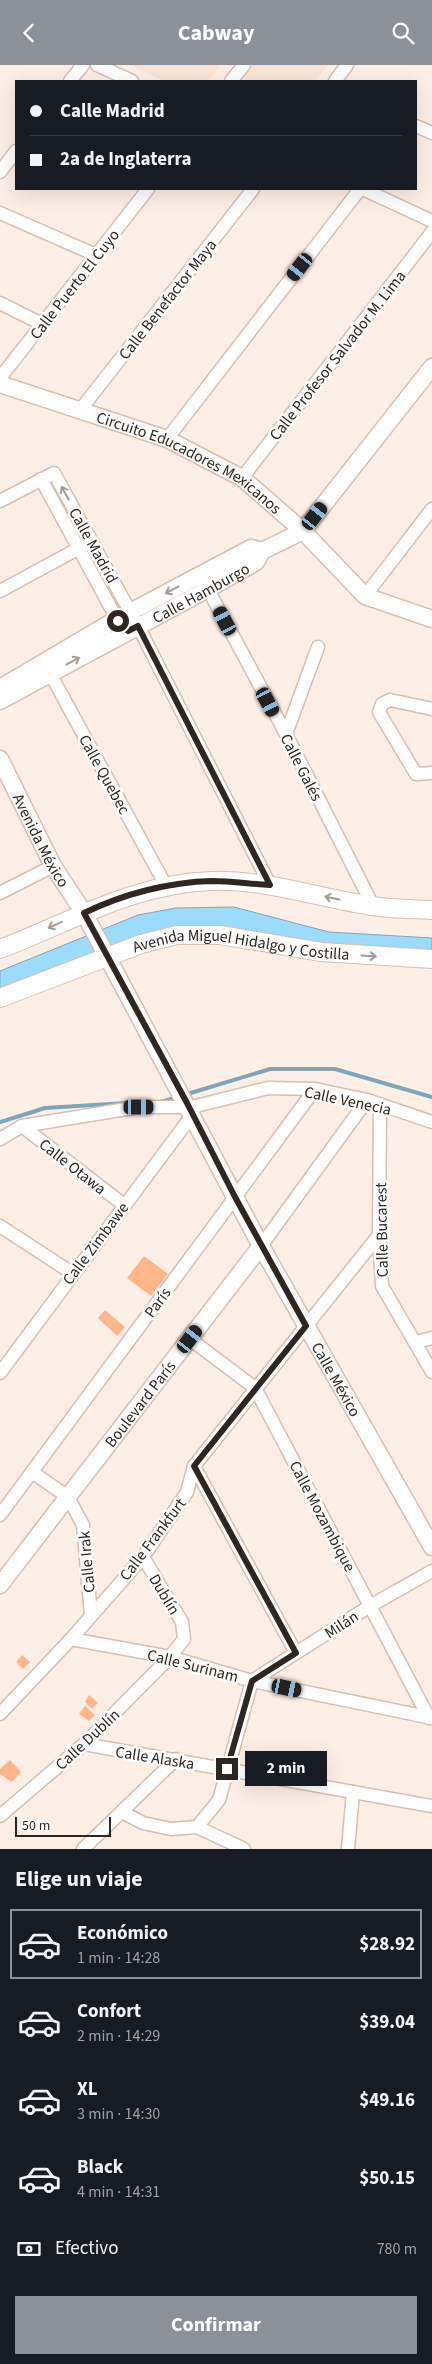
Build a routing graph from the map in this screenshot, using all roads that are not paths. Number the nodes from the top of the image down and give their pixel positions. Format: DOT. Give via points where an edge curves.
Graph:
graph roads {
  1 [pos="83,65"];
  2 [pos="96,65"];
  3 [pos="244,65"];
  4 [pos="347,65"];
  5 [pos="71,80"];
  6 [pos="130,80"];
  7 [pos="232,80"];
  8 [pos="336,80"];
  9 [pos="417,126"];
  10 [pos="432,133"];
  11 [pos="15,152"];
  12 [pos="0,172"];
  13 [pos="147,190"];
  14 [pos="252,190"];
  15 [pos="361,190"];
  16 [pos="364,190"];
  17 [pos="0,213"];
  18 [pos="432,221"];
  19 [pos="432,232"];
  20 [pos="96,255"];
  21 [pos="0,303"];
  22 [pos="42,324"];
  23 [pos="432,367"];
  24 [pos="0,378"];
  25 [pos="0,384"];
  26 [pos="81,409"];
  27 [pos="167,439"];
  28 [pos="242,478"];
  29 [pos="41,479"];
  30 [pos="0,501"];
  31 [pos="432,509"];
  32 [pos="303,531"];
  33 [pos="92,541"];
  34 [pos="79,548"];
  35 [pos="204,582"];
  36 [pos="0,591"];
  37 [pos="365,596"];
  38 [pos="432,619"];
  39 [pos="128,622"];
  40 [pos="318,647"];
  41 [pos="47,668"];
  42 [pos="0,688"];
  43 [pos="0,701"];
  44 [pos="432,709"];
  45 [pos="286,734"];
  46 [pos="0,759"];
  47 [pos="432,773"];
  48 [pos="53,866"];
  49 [pos="270,885"];
  50 [pos="166,886"];
  51 [pos="0,893"];
  52 [pos="373,907"];
  53 [pos="432,910"];
  54 [pos="86,916"];
  55 [pos="2,945"];
  56 [pos="107,956"];
  57 [pos="432,959"];
  58 [pos="0,998"];
  59 [pos="315,1089"];
  60 [pos="373,1102"];
  61 [pos="190,1108"];
  62 [pos="432,1122"];
  63 [pos="22,1126"];
  64 [pos="0,1139"];
  65 [pos="235,1197"];
  66 [pos="124,1205"];
  67 [pos="0,1227"];
  68 [pos="379,1235"];
  69 [pos="261,1246"];
  70 [pos="72,1273"];
  71 [pos="306,1326"];
  72 [pos="432,1338"];
  73 [pos="190,1339"];
  74 [pos="415,1342"];
  75 [pos="432,1372"];
  76 [pos="0,1373"];
  77 [pos="255,1388"];
  78 [pos="194,1466"];
  79 [pos="32,1472"];
  80 [pos="68,1497"];
  81 [pos="5,1502"];
  82 [pos="0,1515"];
  83 [pos="432,1547"];
  84 [pos="143,1557"];
  85 [pos="432,1571"];
  86 [pos="0,1585"];
  87 [pos="370,1606"];
  88 [pos="91,1615"];
  89 [pos="71,1639"];
  90 [pos="296,1653"];
  91 [pos="170,1657"];
  92 [pos="252,1681"];
  93 [pos="0,1714"];
  94 [pos="430,1718"];
  95 [pos="84,1744"];
  96 [pos="176,1759"];
  97 [pos="227,1769"];
  98 [pos="353,1792"];
  99 [pos="432,1806"];
  100 [pos="122,1812"];
  101 [pos="0,1816"];
  102 [pos="197,1827"];
  103 [pos="83,1849"];
  104 [pos="244,1849"];
  105 [pos="348,1849"];
  1 -- 5 [label="street"];
  2 -- 6 [label="street"];
  3 -- 7 [label="street"];
  4 -- 8 [label="street"];
  9 -- 10 [label="street"];
  11 -- 12 [label="street"];
  13 -- 20 [label="street, Calle Puerto El Cuyo"];
  14 -- 26 [label="street, Calle Benefactor Maya"];
  15 -- 27 [label="street"];
  16 -- 18 [label="street"];
  17 -- 20 [label="street"];
  19 -- 28 [label="street, Calle Profesor Salvador M. Lima"];
  20 -- 22 [label="street, Calle Puerto El Cuyo"];
  21 -- 22 [label="street"];
  22 -- 24 [label="street, Calle Puerto El Cuyo"];
  23 -- 32 [label="street"];
  25 -- 26 [label="street, Circuito Educadores Mexicanos"];
  26 -- 27 [label="street, Circuito Educadores Mexicanos"];
  27 -- 28 [label="street, Circuito Educadores Mexicanos"];
  28 -- 32 [label="street, Circuito Educadores Mexicanos"];
  29 -- 30 [label="street"];
  33 -- 29 [label="street, Calle Madrid, one-way" via="54,473"];
  29 -- 34 [label="street, Calle Madrid"];
  31 -- 37 [label="street"];
  32 -- 35 [label="street, Calle Hamburgo" via="262,551 256,562"];
  32 -- 37 [label="street, Circuito Educadores Mexicanos"];
  33 -- 34 [label="street"];
  33 -- 39 [label="street, Calle Madrid"];
  34 -- 36 [label="street"];
  34 -- 39 [label="street, Calle Madrid"];
  35 -- 39 [label="street, Calle Hamburgo"];
  35 -- 45 [label="street, Calle Galés"];
  37 -- 38 [label="street, Circuito Educadores Mexicanos"];
  39 -- 41 [label="street, Calle Hamburgo"];
  39 -- 49 [label="street, Calle Madrid"];
  40 -- 45 [label="street"];
  41 -- 42 [label="street, Calle Hamburgo"];
  41 -- 43 [label="street, Calle Hamburgo"];
  41 -- 50 [label="street, Calle Quebec"];
  44 -- 47 [label="street" via="390,700 382,704 379,712 416,774"];
  45 -- 52 [label="street, Calle Galés"];
  46 -- 48 [label="street, Avenida México"];
  48 -- 51 [label="street"];
  48 -- 54 [label="street, Avenida México"];
  49 -- 50 [label="main road" via="212,881"];
  52 -- 49 [label="main road, one-way"];
  50 -- 54 [label="main road" via="129,895"];
  52 -- 53 [label="main road"];
  54 -- 55 [label="main road, one-way"];
  54 -- 56 [label="street, Calle México"];
  56 -- 57 [label="main road, Avenida Miguel Hidalgo y Costilla, one-way" via="177,935 220,935 321,952"];
  56 -- 58 [label="main road, Avenida Miguel Hidalgo y Costilla"];
  56 -- 61 [label="street, Calle México"];
  59 -- 60 [label="street, Calle Venecia"];
  59 -- 61 [label="street, Calle Venecia" via="268,1088"];
  59 -- 65 [label="street, París"];
  60 -- 62 [label="street, Calle Venecia"];
  60 -- 68 [label="street, Calle Bucarest"];
  60 -- 69 [label="street, Boulevard París"];
  61 -- 63 [label="street, Calle Venecia" via="139,1107"];
  61 -- 65 [label="street, Calle México"];
  61 -- 66 [label="street, Calle Zimbawe"];
  63 -- 64 [label="street, Calle Venecia"];
  63 -- 66 [label="street, Calle Otawa"];
  65 -- 69 [label="street, Calle México"];
  65 -- 79 [label="street, París"];
  66 -- 70 [label="street, Calle Zimbawe"];
  67 -- 70 [label="street"];
  68 -- 71 [label="street, Calle Frankfurt"];
  68 -- 74 [label="street, Calle Bucarest" via="382,1286"];
  69 -- 71 [label="street, Calle México"];
  69 -- 73 [label="street, Boulevard París"];
  70 -- 76 [label="street, Calle Zimbawe"];
  71 -- 77 [label="street, Calle Frankfurt"];
  71 -- 83 [label="street, Calle México"];
  72 -- 74 [label="street"];
  73 -- 77 [label="street, Calle Mozambique"];
  73 -- 80 [label="street, Boulevard París"];
  74 -- 75 [label="street, Calle Bucarest"];
  77 -- 78 [label="street, Calle Frankfurt"];
  77 -- 87 [label="street, Calle Mozambique"];
  78 -- 84 [label="street, Calle Frankfurt" via="187,1493"];
  78 -- 90 [label="street"];
  79 -- 80 [label="street, Calle Irak"];
  79 -- 81 [label="street, París"];
  80 -- 86 [label="street, Boulevard París"];
  80 -- 88 [label="street, Calle Irak" via="83,1525"];
  81 -- 82 [label="street, París"];
  84 -- 88 [label="street, Calle Frankfurt"];
  84 -- 91 [label="street, Dublín" via="182,1622 184,1639"];
  85 -- 87 [label="street, Milán"];
  87 -- 90 [label="street, Milán"];
  87 -- 94 [label="street, Calle Mozambique"];
  88 -- 89 [label="street, Calle Frankfurt"];
  89 -- 91 [label="street, Calle Surinam"];
  89 -- 93 [label="street, Calle Frankfurt"];
  90 -- 92 [label="street, Milán"];
  91 -- 92 [label="street, Calle Surinam"];
  91 -- 95 [label="street, Calle Dublín"];
  92 -- 94 [label="street, Calle Surinam"];
  92 -- 97 [label="street"];
  95 -- 96 [label="street, Calle Alaska" via="135,1755"];
  95 -- 101 [label="street, Calle Dublín"];
  96 -- 97 [label="street, Calle Alaska"];
  96 -- 100 [label="street"];
  97 -- 98 [label="street, Calle Alaska"];
  97 -- 102 [label="street" via="219,1800"];
  98 -- 99 [label="street, Calle Alaska"];
  98 -- 105 [label="street"];
  100 -- 102 [label="street" via="142,1823 171,1829"];
  100 -- 103 [label="street"];
  102 -- 104 [label="street"];
}
